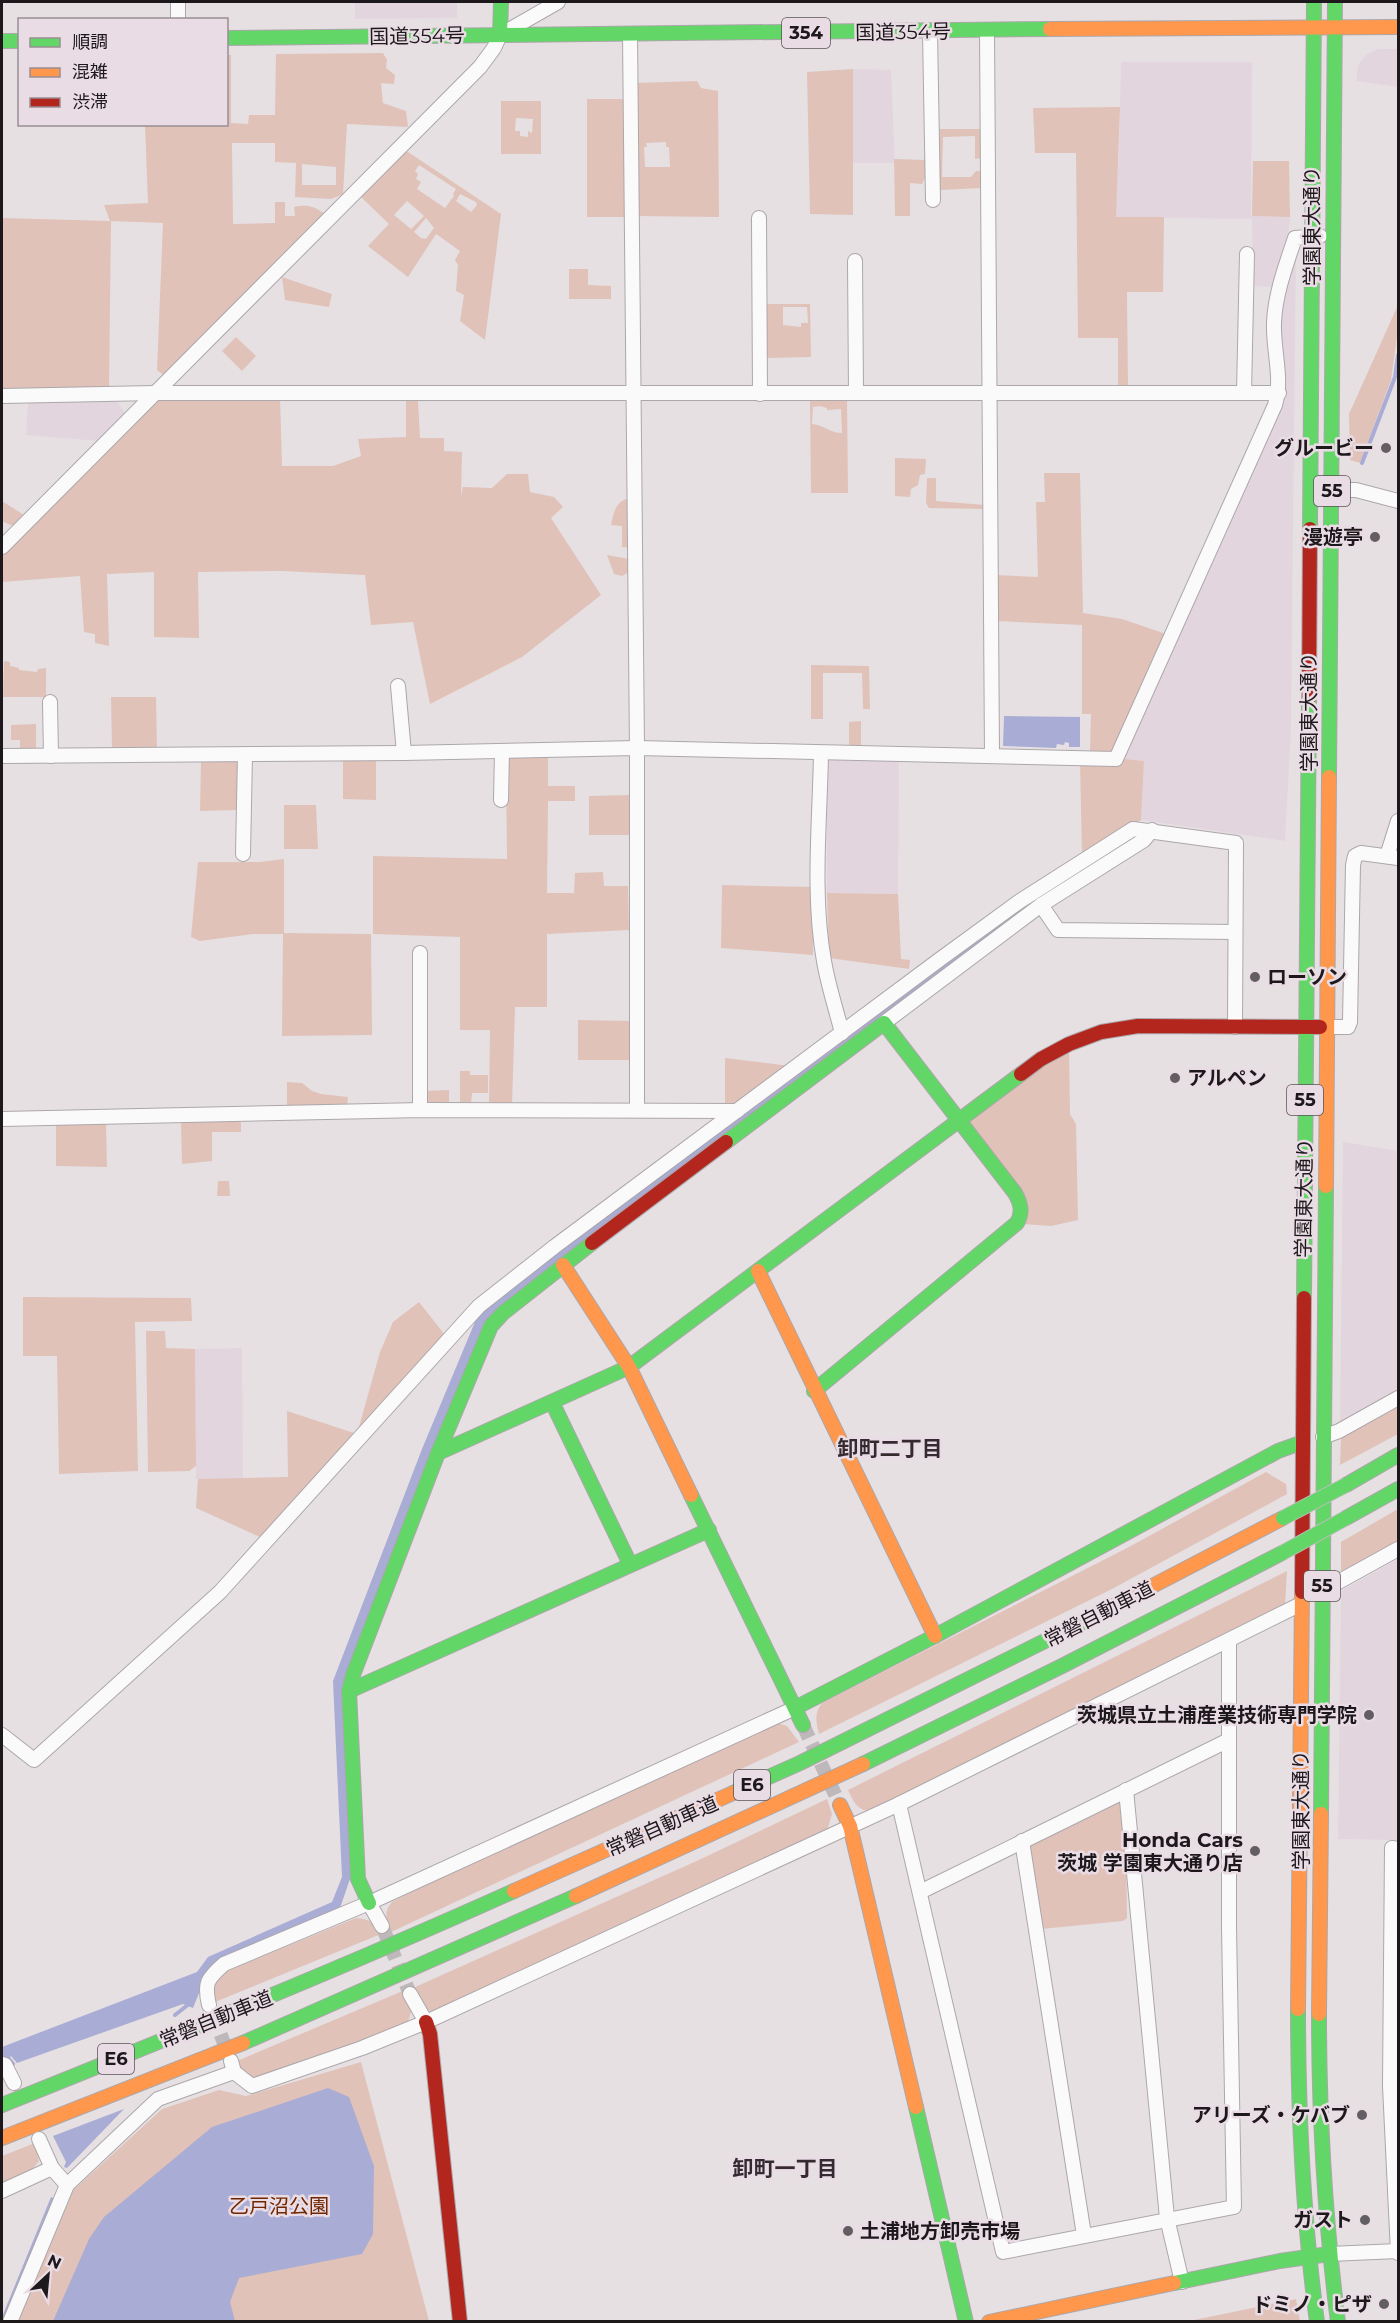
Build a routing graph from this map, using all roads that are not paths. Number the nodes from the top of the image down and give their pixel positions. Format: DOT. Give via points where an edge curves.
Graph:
graph roads {
  1 [pos="178,2"];
  2 [pos="501,2"];
  3 [pos="558,2"];
  4 [pos="1314,2"];
  5 [pos="1335,2"];
  6 [pos="178,18"];
  7 [pos="1313,26"];
  8 [pos="1334,26"];
  9 [pos="1398,27"];
  10 [pos="987,31"];
  11 [pos="930,32"];
  12 [pos="630,34"];
  13 [pos="500,35"];
  14 [pos="228,38"];
  15 [pos="18,40"];
  16 [pos="2,41"];
  17 [pos="933,200"];
  18 [pos="759,218"];
  19 [pos="1312,236"];
  20 [pos="1333,236"];
  21 [pos="1247,254"];
  22 [pos="855,261"];
  23 [pos="155,393"];
  24 [pos="856,393"];
  25 [pos="989,393"];
  26 [pos="1244,393"];
  27 [pos="1278,393"];
  28 [pos="634,394"];
  29 [pos="760,394"];
  30 [pos="2,396"];
  31 [pos="1311,490"];
  32 [pos="1332,490"];
  33 [pos="1398,501"];
  34 [pos="2,547"];
  35 [pos="398,686"];
  36 [pos="50,702"];
  37 [pos="637,748"];
  38 [pos="502,751"];
  39 [pos="404,753"];
  40 [pos="821,753"];
  41 [pos="245,754"];
  42 [pos="2,756"];
  43 [pos="51,756"];
  44 [pos="992,756"];
  45 [pos="501,800"];
  46 [pos="1398,821"];
  47 [pos="1152,830"];
  48 [pos="243,854"];
  49 [pos="1393,857"];
  50 [pos="1041,905"];
  51 [pos="1235,932"];
  52 [pos="420,953"];
  53 [pos="884,1023"];
  54 [pos="1235,1027"];
  55 [pos="1307,1027"];
  56 [pos="1328,1028"];
  57 [pos="842,1033"];
  58 [pos="420,1110"];
  59 [pos="637,1110"];
  60 [pos="737,1111"];
  61 [pos="2,1119"];
  62 [pos="959,1119"];
  63 [pos="1303,1217"];
  64 [pos="1325,1217"];
  65 [pos="563,1265"];
  66 [pos="758,1271"];
  67 [pos="629,1367"];
  68 [pos="814,1391"];
  69 [pos="1398,1398"];
  70 [pos="552,1402"];
  71 [pos="1323,1437"];
  72 [pos="1303,1443"];
  73 [pos="438,1453"];
  74 [pos="1398,1455"];
  75 [pos="1398,1489"];
  76 [pos="709,1530"];
  77 [pos="1398,1549"];
  78 [pos="630,1564"];
  79 [pos="1322,1592"];
  80 [pos="1301,1604"];
  81 [pos="935,1636"];
  82 [pos="1229,1641"];
  83 [pos="349,1691"];
  84 [pos="795,1708"];
  85 [pos="802,1725"];
  86 [pos="2,1735"];
  87 [pos="1229,1740"];
  88 [pos="1126,1790"];
  89 [pos="840,1804"];
  90 [pos="899,1804"];
  91 [pos="850,1826"];
  92 [pos="1022,1841"];
  93 [pos="1398,1848"];
  94 [pos="920,1892"];
  95 [pos="369,1902"];
  96 [pos="382,1926"];
  97 [pos="1395,1929"];
  98 [pos="410,1994"];
  99 [pos="209,2005"];
  100 [pos="1395,2009"];
  101 [pos="426,2022"];
  102 [pos="228,2062"];
  103 [pos="2,2064"];
  104 [pos="14,2083"];
  105 [pos="1394,2086"];
  106 [pos="2,2105"];
  107 [pos="2,2138"];
  108 [pos="39,2139"];
  109 [pos="51,2169"];
  110 [pos="1396,2169"];
  111 [pos="66,2186"];
  112 [pos="2,2191"];
  113 [pos="1167,2218"];
  114 [pos="1084,2235"];
  115 [pos="1398,2252"];
  116 [pos="1329,2254"];
  117 [pos="1308,2256"];
  118 [pos="1182,2282"];
  119 [pos="10,2322"];
  120 [pos="460,2322"];
  121 [pos="966,2322"];
  122 [pos="989,2322"];
  123 [pos="1317,2322"];
  124 [pos="1338,2322"];
  1 -- 6 [label="street"];
  2 -- 13 [label="main road"];
  3 -- 13 [label="street"];
  4 -- 7 [label="main road, 学園東大通り / 55"];
  5 -- 8 [label="main road, 学園東大通り / 55"];
  7 -- 8 [label="main road, 国道354号 / 354"];
  7 -- 10 [label="main road, 国道354号 / 354"];
  7 -- 19 [label="main road, 学園東大通り / 55"];
  8 -- 9 [label="main road, 国道354号 / 354"];
  8 -- 20 [label="main road, 学園東大通り / 55"];
  10 -- 11 [label="main road, 国道354号 / 354"];
  10 -- 25 [label="street"];
  11 -- 12 [label="main road, 国道354号 / 354"];
  11 -- 17 [label="street"];
  12 -- 13 [label="main road, 国道354号 / 354"];
  12 -- 28 [label="street"];
  13 -- 14 [label="main road, 国道354号 / 354"];
  13 -- 23 [label="street" via="480,67"];
  15 -- 16 [label="main road"];
  18 -- 29 [label="street"];
  19 -- 20 [label="street"];
  19 -- 27 [label="street" via="1295,238 1282,278 1274,322"];
  19 -- 31 [label="main road, 学園東大通り / 55"];
  20 -- 32 [label="main road, 学園東大通り / 55"];
  21 -- 26 [label="street"];
  22 -- 24 [label="street"];
  23 -- 28 [label="street"];
  23 -- 30 [label="street"];
  23 -- 34 [label="street"];
  24 -- 25 [label="street"];
  24 -- 29 [label="street"];
  25 -- 26 [label="street"];
  25 -- 44 [label="street"];
  26 -- 27 [label="street"];
  27 -- 44 [label="street" via="1116,759"];
  28 -- 29 [label="street"];
  28 -- 37 [label="street"];
  31 -- 32 [label="street"];
  31 -- 55 [label="main road, 学園東大通り / 55"];
  32 -- 33 [label="street" via="1356,490"];
  32 -- 56 [label="main road, 学園東大通り / 55"];
  35 -- 39 [label="street"];
  36 -- 43 [label="street"];
  37 -- 38 [label="street"];
  37 -- 40 [label="street"];
  37 -- 59 [label="street"];
  38 -- 39 [label="street"];
  38 -- 45 [label="street"];
  39 -- 41 [label="street"];
  40 -- 44 [label="street"];
  40 -- 57 [label="street" via="819,909 824,961"];
  41 -- 43 [label="street"];
  41 -- 48 [label="street"];
  42 -- 43 [label="street"];
  46 -- 49 [label="street"];
  47 -- 50 [label="street" via="1144,840"];
  47 -- 51 [label="street" via="1236,843"];
  47 -- 57 [label="street" via="1133,829 1020,901"];
  49 -- 56 [label="street" via="1361,853 1356,856 1350,1022 1348,1027"];
  50 -- 51 [label="street" via="1058,930"];
  50 -- 53 [label="street"];
  51 -- 54 [label="street"];
  52 -- 58 [label="street"];
  53 -- 62 [label="main road"];
  53 -- 65 [label="main road"];
  54 -- 55 [label="main road"];
  54 -- 62 [label="main road" via="1138,1026 1101,1032 1041,1059"];
  55 -- 56 [label="main road"];
  55 -- 63 [label="main road, 学園東大通り / 55"];
  56 -- 64 [label="main road, 学園東大通り / 55"];
  57 -- 60 [label="street"];
  58 -- 59 [label="street"];
  58 -- 61 [label="street"];
  59 -- 60 [label="street"];
  60 -- 86 [label="street" via="479,1306 220,1592 34,1760"];
  62 -- 66 [label="main road"];
  62 -- 68 [label="main road" via="1015,1193 1022,1206 1021,1216"];
  63 -- 64 [label="street"];
  63 -- 72 [label="main road, 学園東大通り / 55"];
  64 -- 71 [label="main road, 学園東大通り / 55"];
  65 -- 67 [label="main road"];
  65 -- 73 [label="main road" via="491,1326"];
  66 -- 67 [label="main road"];
  66 -- 68 [label="main road"];
  67 -- 70 [label="main road"];
  67 -- 76 [label="main road"];
  68 -- 81 [label="main road"];
  69 -- 71 [label="street"];
  70 -- 73 [label="main road"];
  70 -- 78 [label="main road"];
  71 -- 79 [label="main road, 学園東大通り / 55"];
  72 -- 80 [label="main road, 学園東大通り / 55"];
  72 -- 81 [label="main road" via="1278,1451"];
  73 -- 83 [label="main road"];
  74 -- 106 [label="main road, 常磐自動車道 / E6, bridge" via="1052,1638 800,1763 411,1937"];
  75 -- 102 [label="main road, 常磐自動車道 / E6, bridge" via="1062,1666 816,1787"];
  76 -- 78 [label="main road"];
  76 -- 84 [label="main road"];
  77 -- 79 [label="street"];
  78 -- 83 [label="main road"];
  79 -- 116 [label="main road, 学園東大通り / 55" via="1319,2075"];
  80 -- 82 [label="street"];
  80 -- 117 [label="main road, 学園東大通り / 55" via="1298,2072"];
  81 -- 84 [label="main road"];
  82 -- 87 [label="street"];
  82 -- 90 [label="street"];
  83 -- 95 [label="main road" via="358,1879"];
  84 -- 85 [label="main road"];
  84 -- 95 [label="street"];
  87 -- 88 [label="street"];
  87 -- 113 [label="street" via="1234,2207"];
  88 -- 92 [label="street"];
  88 -- 113 [label="street"];
  89 -- 91 [label="main road"];
  90 -- 91 [label="street"];
  90 -- 94 [label="street"];
  91 -- 101 [label="street"];
  91 -- 121 [label="main road"];
  92 -- 94 [label="street"];
  92 -- 114 [label="street"];
  93 -- 97 [label="street" via="1392,1848"];
  94 -- 114 [label="street" via="1003,2252"];
  95 -- 96 [label="street"];
  95 -- 99 [label="street" via="224,1964 209,1977 205,1990"];
  97 -- 100 [label="street"];
  98 -- 101 [label="street"];
  100 -- 105 [label="street"];
  101 -- 102 [label="street" via="252,2086"];
  101 -- 120 [label="main road"];
  102 -- 107 [label="main road, 常磐自動車道 / E6"];
  102 -- 111 [label="street" via="158,2099"];
  103 -- 104 [label="street"];
  105 -- 110 [label="street"];
  108 -- 109 [label="street"];
  109 -- 111 [label="street"];
  109 -- 112 [label="street"];
  110 -- 115 [label="street"];
  111 -- 119 [label="street"];
  113 -- 114 [label="street"];
  113 -- 118 [label="street"];
  115 -- 116 [label="street"];
  116 -- 117 [label="main road"];
  116 -- 124 [label="main road, 学園東大通り / 55"];
  117 -- 118 [label="main road"];
  117 -- 123 [label="main road, 学園東大通り / 55"];
  118 -- 122 [label="main road"];
}
